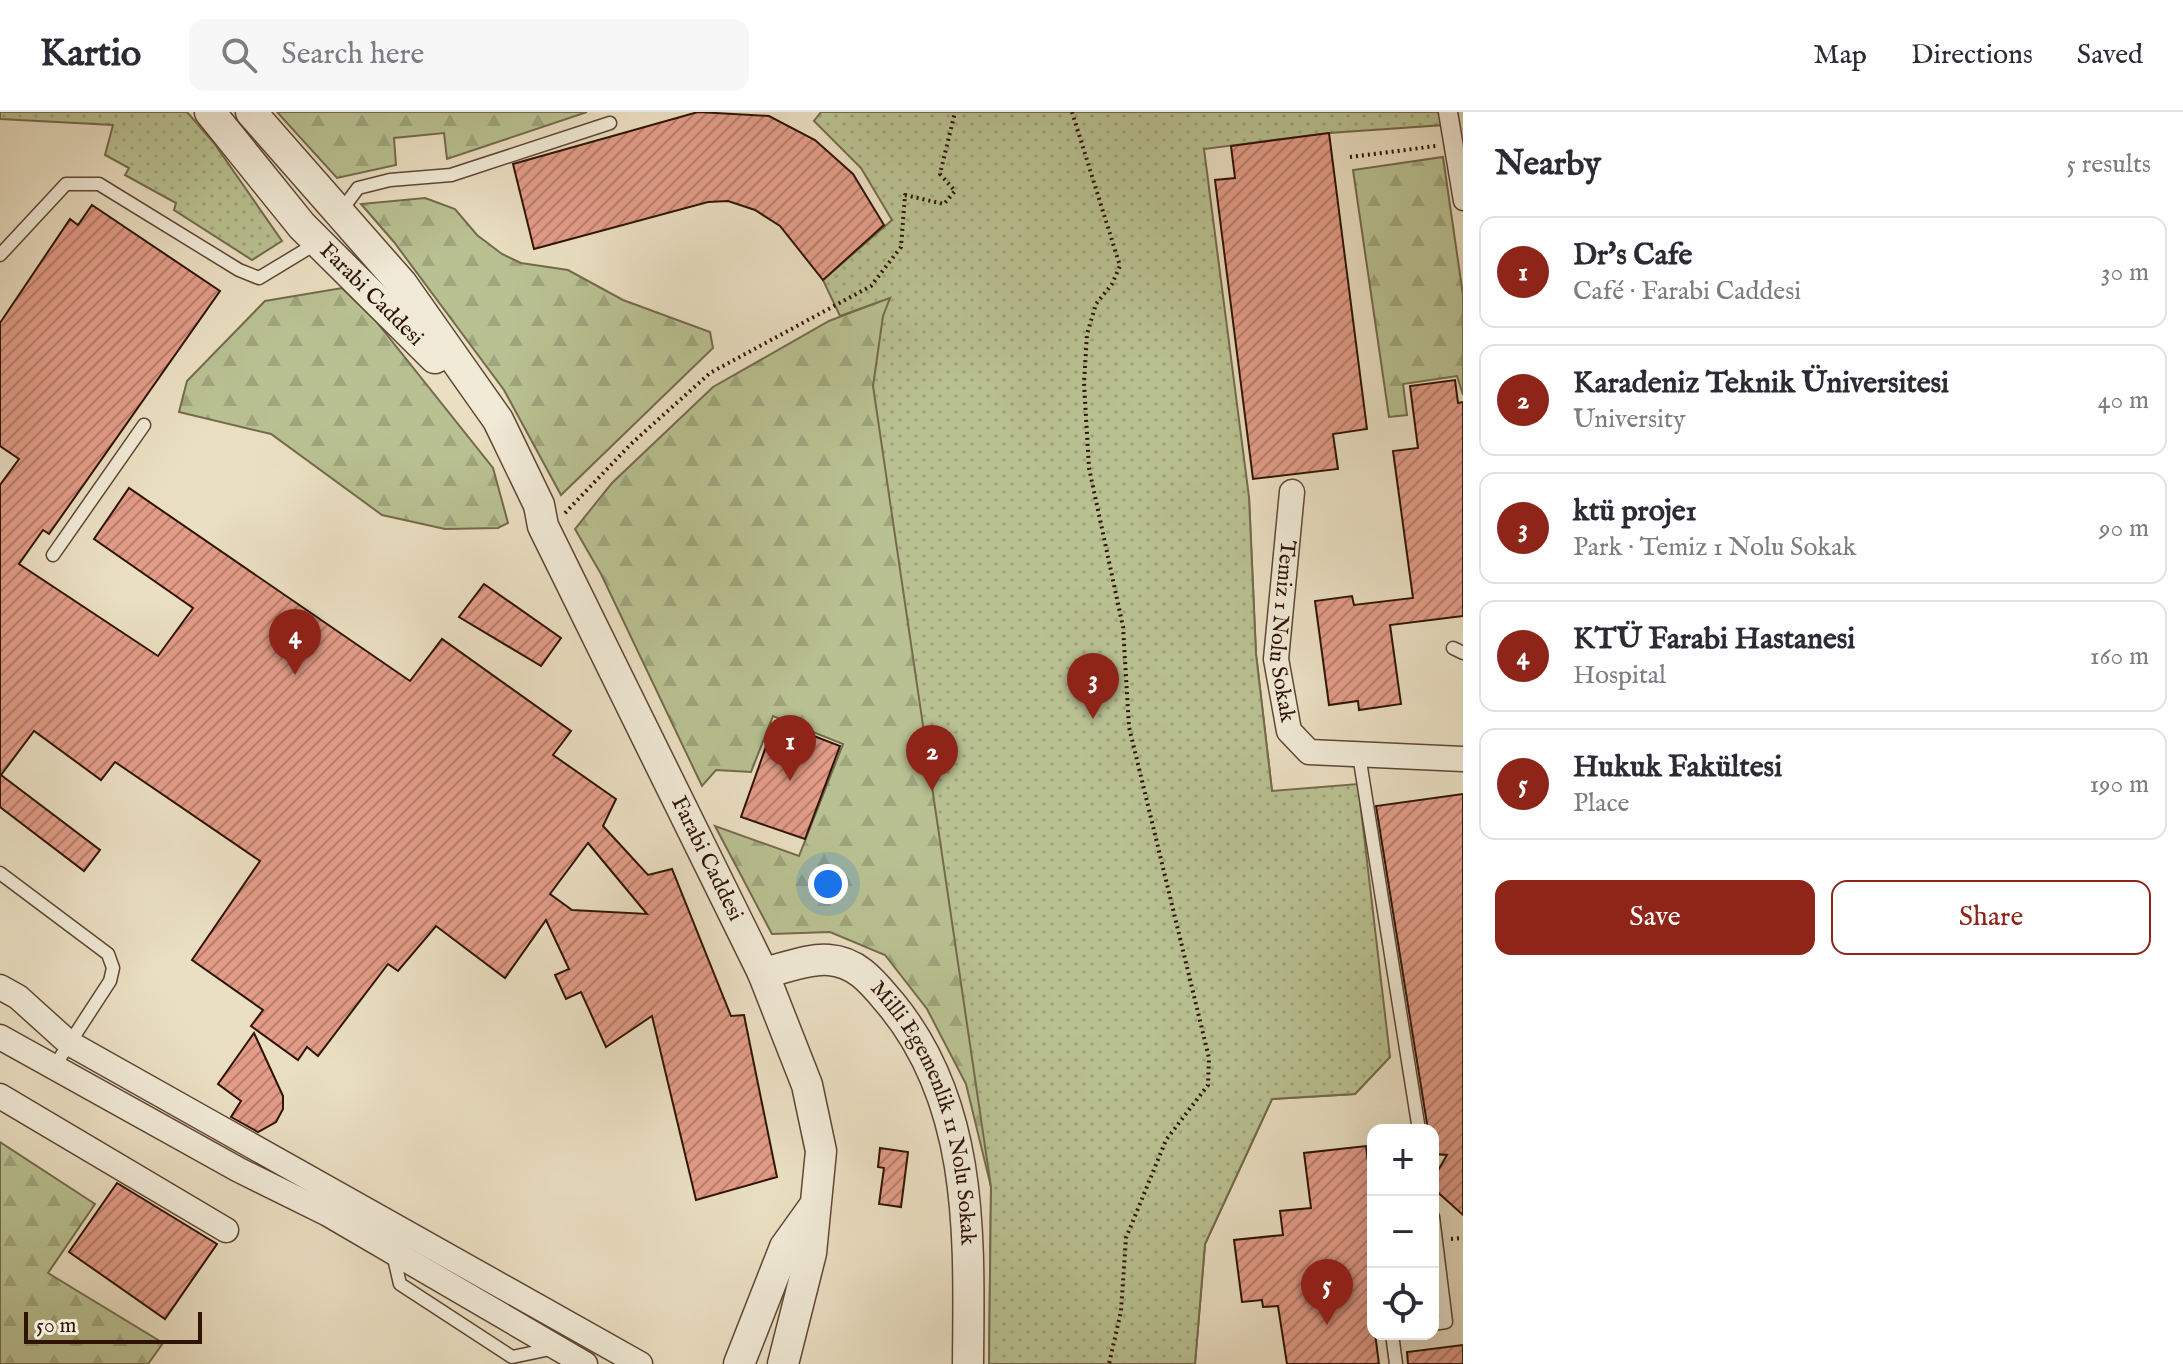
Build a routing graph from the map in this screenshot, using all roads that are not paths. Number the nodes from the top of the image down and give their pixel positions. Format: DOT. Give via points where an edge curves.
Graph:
graph roads {
  1 [pos="210,112"];
  2 [pos="251,112"];
  3 [pos="1448,112"];
  4 [pos="610,123"];
  5 [pos="1463,201"];
  6 [pos="334,208"];
  7 [pos="362,239"];
  8 [pos="318,243"];
  9 [pos="0,255"];
  10 [pos="144,425"];
  11 [pos="1292,492"];
  12 [pos="543,526"];
  13 [pos="53,555"];
  14 [pos="1359,755"];
  15 [pos="1463,759"];
  16 [pos="0,873"];
  17 [pos="763,973"];
  18 [pos="0,987"];
  19 [pos="0,1037"];
  20 [pos="69,1043"];
  21 [pos="54,1067"];
  22 [pos="0,1096"];
  23 [pos="1418,1124"];
  24 [pos="813,1208"];
  25 [pos="226,1230"];
  26 [pos="1439,1265"];
  27 [pos="1439,1323"];
  28 [pos="1393,1340"];
  29 [pos="585,1364"];
  30 [pos="640,1364"];
  31 [pos="739,1364"];
  32 [pos="783,1364"];
  33 [pos="968,1364"];
  34 [pos="1396,1364"];
  1 -- 8 [label="street, Farabi Caddesi"];
  2 -- 6 [label="street, Farabi Caddesi"];
  3 -- 5 [label="street"];
  4 -- 6 [label="lane" via="451,175 358,188"];
  6 -- 7 [label="street, Farabi Caddesi"];
  6 -- 8 [label="street"];
  7 -- 8 [label="street"];
  7 -- 12 [label="street, Farabi Caddesi" via="402,284 498,420 539,505"];
  8 -- 9 [label="lane" via="259,278 99,184 66,184"];
  8 -- 12 [label="street, Farabi Caddesi" via="441,365 485,434 525,513"];
  10 -- 13 [label="lane"];
  11 -- 14 [label="street, Temiz 1 Nolu Sokak" via="1276,659 1289,731 1309,752"];
  12 -- 17 [label="street, Farabi Caddesi"];
  14 -- 15 [label="street, Temiz 1 Nolu Sokak"];
  14 -- 23 [label="lane"];
  16 -- 20 [label="lane" via="108,954 110,981"];
  17 -- 24 [label="street, Farabi Caddesi" via="807,1085 821,1151"];
  17 -- 33 [label="street, Milli Egemenlik 11 Nolu Sokak" via="828,959 858,968 908,1025 931,1064 962,1163 969,1237"];
  18 -- 20 [label="street"];
  19 -- 21 [label="street"];
  20 -- 21 [label="lane"];
  20 -- 30 [label="street"];
  21 -- 29 [label="street" via="328,1214"];
  22 -- 25 [label="street"];
  24 -- 31 [label="street, Farabi Caddesi" via="785,1247"];
  24 -- 32 [label="street, Farabi Caddesi" via="811,1253"];
  26 -- 27 [label="lane" via="1446,1322"];
  28 -- 34 [label="lane"];
}
